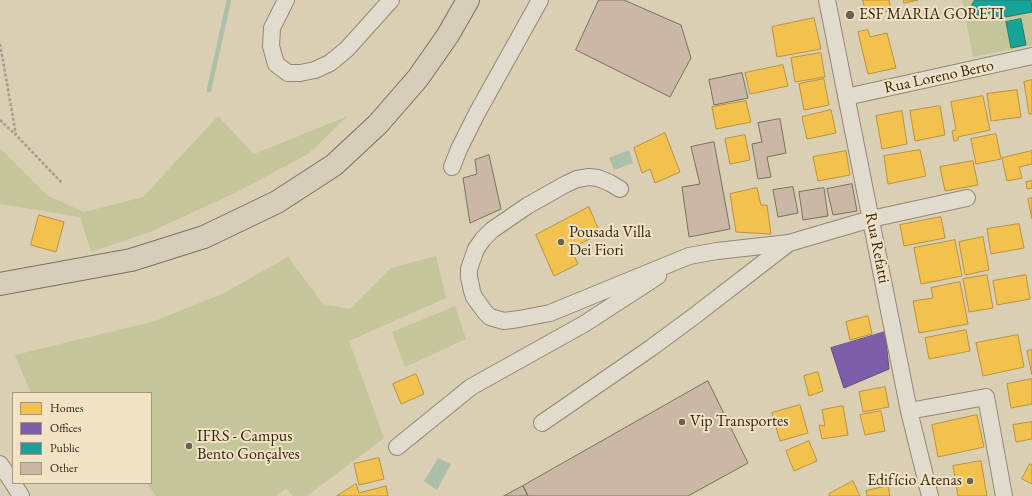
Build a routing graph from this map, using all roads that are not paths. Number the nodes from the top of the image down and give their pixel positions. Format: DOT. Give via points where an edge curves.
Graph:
graph roads {
  1 [pos="286,0"];
  2 [pos="391,0"];
  3 [pos="468,0"];
  4 [pos="540,0"];
  5 [pos="826,0"];
  6 [pos="1032,56"];
  7 [pos="846,97"];
  8 [pos="452,167"];
  9 [pos="620,189"];
  10 [pos="967,198"];
  11 [pos="870,219"];
  12 [pos="789,243"];
  13 [pos="689,256"];
  14 [pos="0,284"];
  15 [pos="909,411"];
  16 [pos="542,423"];
  17 [pos="397,447"];
  18 [pos="0,464"];
  19 [pos="12,482"];
  20 [pos="14,484"];
  21 [pos="21,496"];
  22 [pos="930,496"];
  23 [pos="1004,496"];
  1 -- 2 [label="street" via="272,28 271,46 276,64 288,73 300,73 330,63 347,49"];
  3 -- 14 [label="highway" via="448,35 418,78 378,124 334,165 277,202 204,237 131,260"];
  4 -- 8 [label="street" via="477,113"];
  5 -- 7 [label="street, Rua Refatti"];
  6 -- 7 [label="street, Rua Loreno Berto"];
  7 -- 11 [label="street, Rua Refatti"];
  9 -- 13 [label="street" via="598,178 577,180 527,206 492,230 476,249 469,268 474,297 485,312 490,317 504,321 550,313"];
  10 -- 11 [label="street"];
  11 -- 12 [label="street"];
  11 -- 15 [label="street, Rua Refatti"];
  12 -- 13 [label="street"];
  12 -- 16 [label="street" via="651,348"];
  13 -- 17 [label="street" via="584,324 471,387"];
  15 -- 22 [label="street, Rua Refatti"];
  15 -- 23 [label="street" via="986,397"];
  18 -- 19 [label="street"];
  20 -- 21 [label="street"];
}
